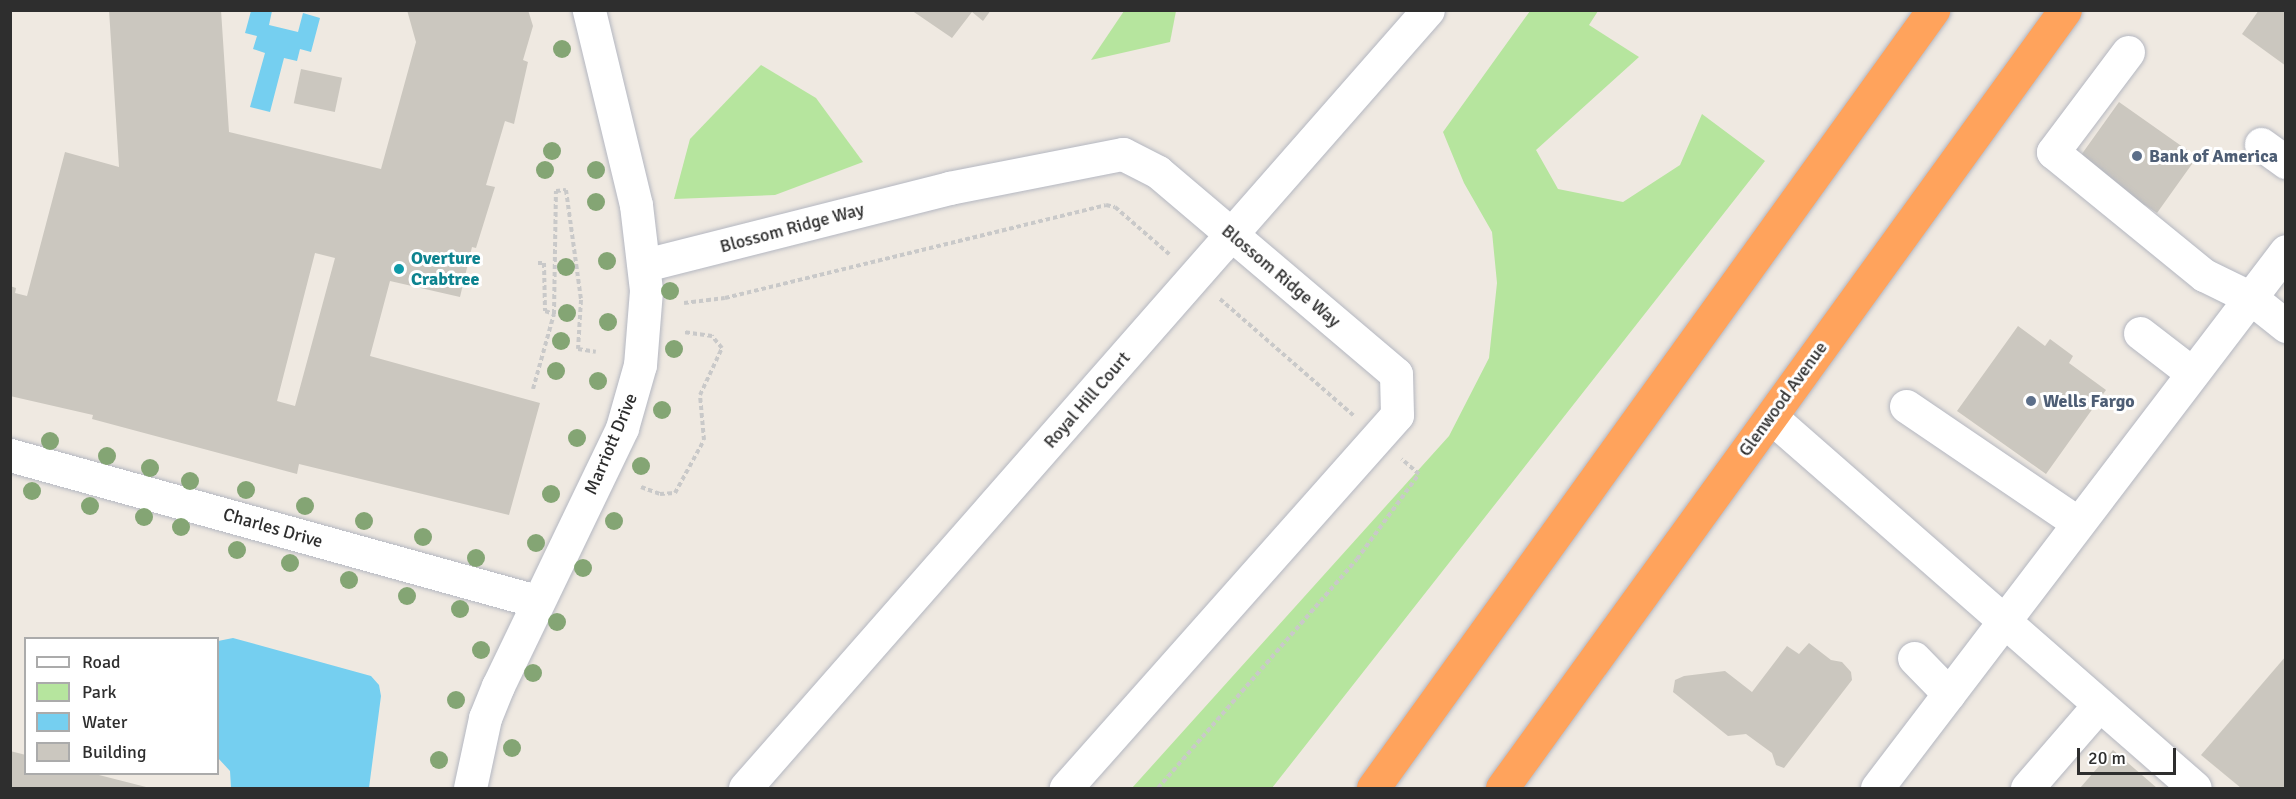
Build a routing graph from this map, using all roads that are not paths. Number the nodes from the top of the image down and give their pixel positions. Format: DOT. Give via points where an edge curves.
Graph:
graph roads {
  1 [pos="589,10"];
  2 [pos="1428,10"];
  3 [pos="1933,10"];
  4 [pos="2065,10"];
  5 [pos="2128,52"];
  6 [pos="1233,236"];
  7 [pos="2286,251"];
  8 [pos="645,265"];
  9 [pos="2251,298"];
  10 [pos="2286,326"];
  11 [pos="2140,333"];
  12 [pos="2192,373"];
  13 [pos="1906,406"];
  14 [pos="1770,417"];
  15 [pos="10,454"];
  16 [pos="2079,523"];
  17 [pos="536,601"];
  18 [pos="2004,621"];
  19 [pos="1914,658"];
  20 [pos="1949,694"];
  21 [pos="2099,705"];
  22 [pos="470,789"];
  23 [pos="745,789"];
  24 [pos="1066,789"];
  25 [pos="1373,789"];
  26 [pos="1502,789"];
  27 [pos="1877,789"];
  28 [pos="2027,789"];
  29 [pos="2194,789"];
  1 -- 8 [label="street, Marriott Drive" via="634,195"];
  2 -- 6 [label="street, Royal Hill Court"];
  3 -- 25 [label="highway"];
  4 -- 14 [label="highway, Glenwood Avenue"];
  5 -- 9 [label="street" via="2053,152 2204,275"];
  6 -- 8 [label="street, Blossom Ridge Way" via="1158,172 1123,154 949,188"];
  6 -- 23 [label="street, Royal Hill Court"];
  6 -- 24 [label="street, Blossom Ridge Way" via="1396,374 1397,415"];
  7 -- 9 [label="street"];
  8 -- 17 [label="street, Marriott Drive" via="646,316 634,393 603,470"];
  9 -- 10 [label="street"];
  9 -- 12 [label="street"];
  11 -- 12 [label="street"];
  12 -- 16 [label="street"];
  13 -- 16 [label="street"];
  14 -- 18 [label="street"];
  14 -- 26 [label="highway, Glenwood Avenue"];
  15 -- 17 [label="street, Charles Drive"];
  16 -- 18 [label="street"];
  17 -- 22 [label="street, Marriott Drive" via="485,718"];
  18 -- 20 [label="street"];
  18 -- 21 [label="street"];
  19 -- 20 [label="street"];
  20 -- 27 [label="street"];
  21 -- 28 [label="street"];
  21 -- 29 [label="street"];
}
